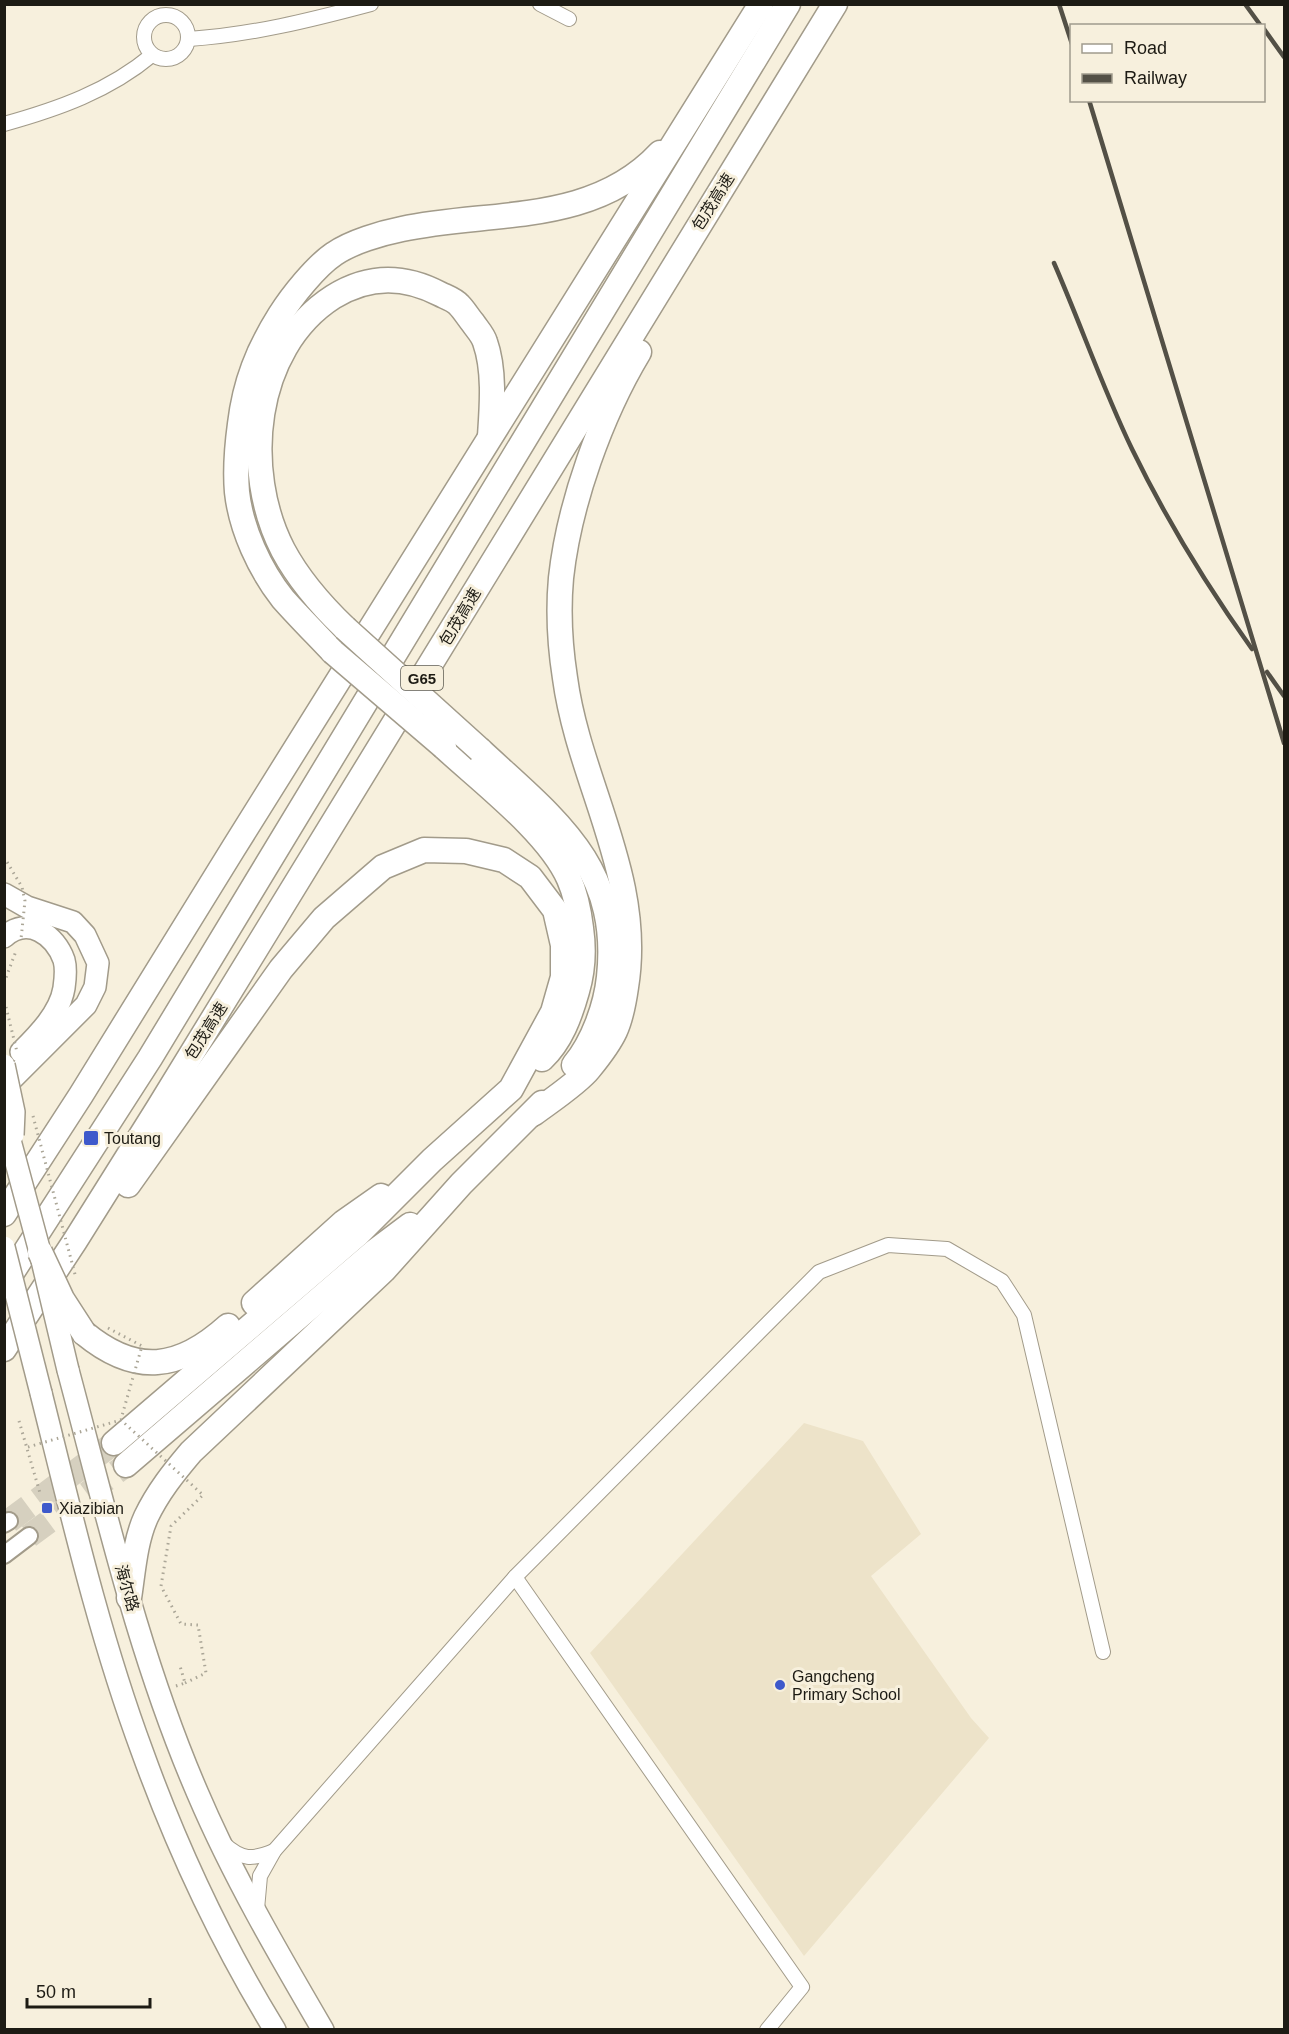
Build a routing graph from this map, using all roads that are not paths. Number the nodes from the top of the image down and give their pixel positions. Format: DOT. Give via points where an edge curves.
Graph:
graph roads {
  1 [pos="372,4"];
  2 [pos="540,4"];
  3 [pos="761,4"];
  4 [pos="788,4"];
  5 [pos="835,4"];
  6 [pos="844,4"];
  7 [pos="163,10"];
  8 [pos="568,19"];
  9 [pos="189,39"];
  10 [pos="152,55"];
  11 [pos="690,120"];
  12 [pos="4,123"];
  13 [pos="489,441"];
  14 [pos="4,894"];
  15 [pos="13,938"];
  16 [pos="9,1065"];
  17 [pos="4,1087"];
  18 [pos="511,1089"];
  19 [pos="533,1114"];
  20 [pos="4,1118"];
  21 [pos="12,1147"];
  22 [pos="432,1160"];
  23 [pos="461,1184"];
  24 [pos="4,1214"];
  25 [pos="4,1247"];
  26 [pos="40,1252"];
  27 [pos="4,1285"];
  28 [pos="4,1349"];
  29 [pos="4,1357"];
  30 [pos="114,1443"];
  31 [pos="126,1466"];
  32 [pos="29,1536"];
  33 [pos="4,1555"];
  34 [pos="515,1577"];
  35 [pos="129,1598"];
  36 [pos="1103,1652"];
  37 [pos="218,1839"];
  38 [pos="274,1851"];
  39 [pos="257,1914"];
  40 [pos="274,2030"];
  41 [pos="323,2030"];
  42 [pos="767,2030"];
  1 -- 9 [label="street" via="289,25"];
  2 -- 8 [label="street"];
  3 -- 11 [label="highway"];
  4 -- 27 [label="highway, 包茂高速 / G65" via="150,1058"];
  5 -- 28 [label="highway, 包茂高速 / G65" via="177,1077"];
  6 -- 19 [label="highway" via="629,368 597,436 570,528 561,579 565,679 576,731 608,825 625,897 630,964 615,1031 588,1071"];
  7 -- 9 [label="street" via="184,24"];
  7 -- 10 [label="street" via="145,29 144,44"];
  9 -- 10 [label="street" via="186,48 174,58 159,59"];
  10 -- 12 [label="street" via="104,88 50,111"];
  11 -- 13 [label="highway"];
  11 -- 18 [label="highway, bridge" via="644,170 605,194 553,209 426,224 380,234 334,254 292,296 268,334 251,370 241,411 237,493 247,531 264,570 283,598 333,651 523,819 552,850 569,878 584,945 580,981 568,1020 548,1053"];
  13 -- 19 [label="highway, bridge" via="493,390 485,340 458,303 424,285 394,279 362,282 333,297 300,326 272,374 261,415 260,458 263,494 283,550 325,609 569,837 593,871 604,900 610,938 607,996 577,1062"];
  13 -- 24 [label="highway"];
  14 -- 17 [label="main road" via="27,907 73,922 85,935 98,963 95,987 86,1005"];
  15 -- 16 [label="main road" via="11,931 30,927 51,937 65,962 64,989 55,1012"];
  16 -- 21 [label="main road, bridge" via="14,1112"];
  18 -- 22 [label="highway"];
  18 -- 29 [label="highway" via="552,1012 563,977 563,945 555,910 530,877 504,860 466,851 424,850 383,867 324,918 281,969 33,1322"];
  19 -- 23 [label="highway"];
  20 -- 21 [label="main road, 海尔路, bridge"];
  21 -- 26 [label="main road, 海尔路, bridge"];
  22 -- 26 [label="highway, bridge" via="344,1221 218,1335 171,1361 146,1363 128,1358 104,1349 84,1333 62,1299"];
  22 -- 30 [label="highway" via="357,1235"];
  23 -- 31 [label="highway" via="374,1252"];
  23 -- 35 [label="highway" via="384,1270 191,1452 165,1484 146,1518"];
  25 -- 40 [label="main road, 海尔路, bridge" via="106,1639 141,1750 184,1858"];
  26 -- 35 [label="main road, 海尔路, bridge"];
  32 -- 33 [label="street"];
  34 -- 36 [label="street" via="819,1272 888,1245 947,1249 1002,1281 1024,1315"];
  34 -- 38 [label="street"];
  34 -- 42 [label="street" via="802,1987"];
  35 -- 37 [label="main road, 海尔路" via="177,1742"];
  37 -- 38 [label="street" via="242,1857 261,1857"];
  37 -- 39 [label="main road, 海尔路"];
  38 -- 39 [label="street" via="260,1876"];
  39 -- 41 [label="main road, 海尔路"];
}
